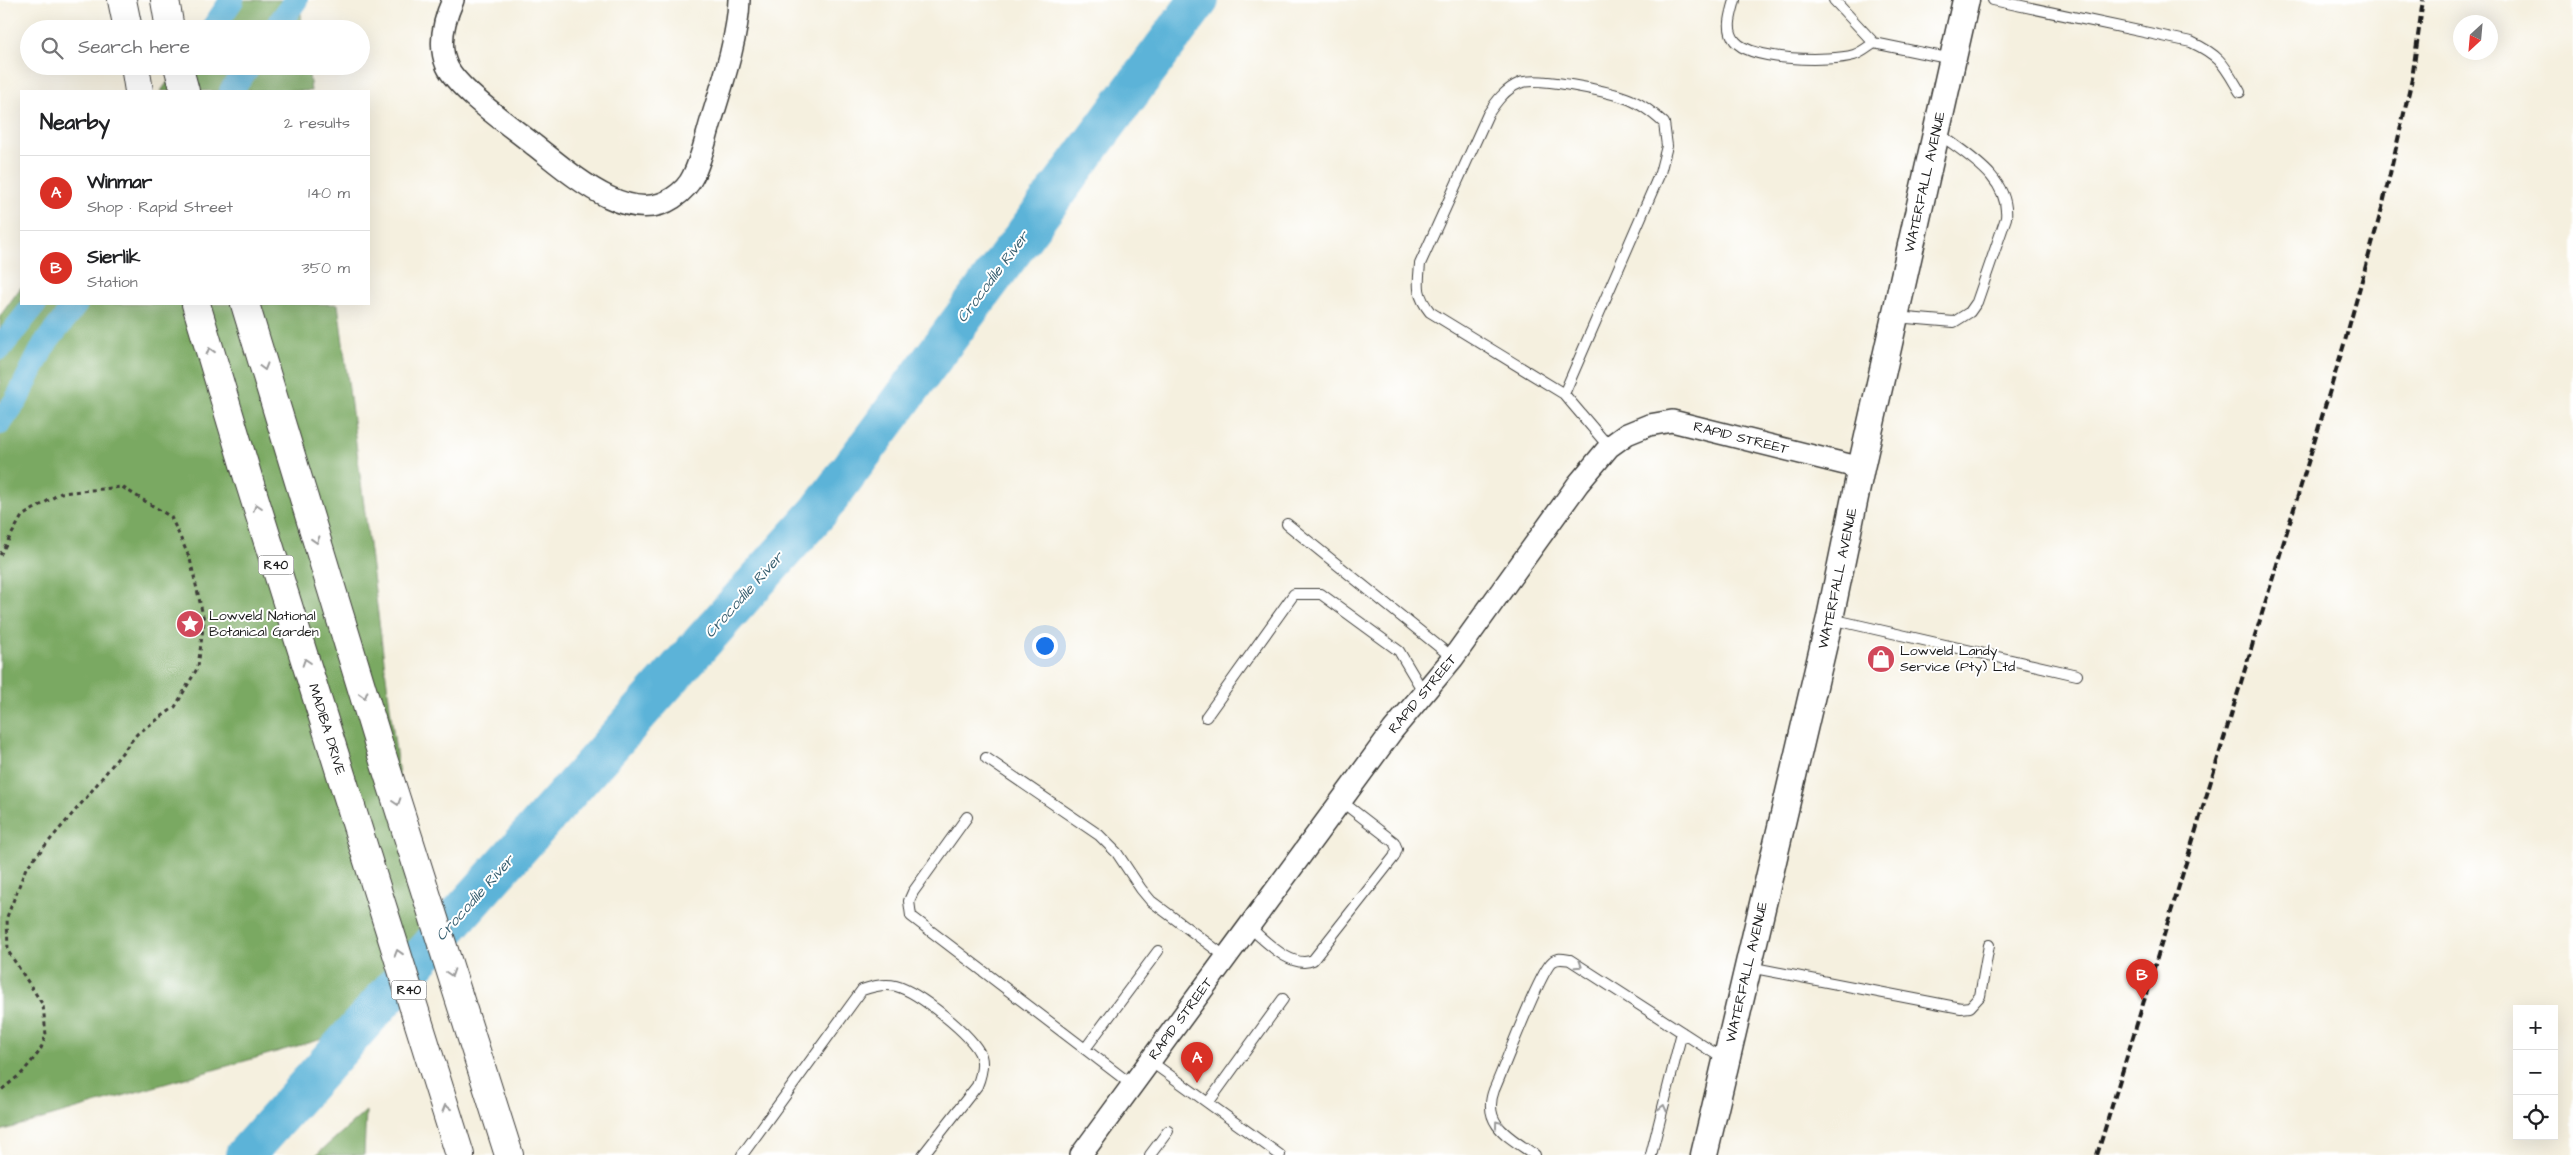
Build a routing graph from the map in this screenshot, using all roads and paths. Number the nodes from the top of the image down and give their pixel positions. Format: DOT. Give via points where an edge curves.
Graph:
graph roads {
  1 [pos="122,0"];
  2 [pos="164,0"];
  3 [pos="453,0"];
  4 [pos="739,0"];
  5 [pos="1736,0"];
  6 [pos="1834,0"];
  7 [pos="1966,0"];
  8 [pos="1992,0"];
  9 [pos="126,20"];
  10 [pos="168,20"];
  11 [pos="1874,43"];
  12 [pos="1953,59"];
  13 [pos="137,75"];
  14 [pos="181,75"];
  15 [pos="140,90"];
  16 [pos="185,90"];
  17 [pos="2240,92"];
  18 [pos="1936,132"];
  19 [pos="196,305"];
  20 [pos="246,305"];
  21 [pos="1895,317"];
  22 [pos="1564,394"];
  23 [pos="1609,447"];
  24 [pos="1861,468"];
  25 [pos="1287,524"];
  26 [pos="0,555"];
  27 [pos="1830,618"];
  28 [pos="1452,658"];
  29 [pos="2077,675"];
  30 [pos="1424,693"];
  31 [pos="1206,717"];
  32 [pos="986,758"];
  33 [pos="1341,801"];
  34 [pos="967,817"];
  35 [pos="1249,926"];
  36 [pos="1989,945"];
  37 [pos="1158,951"];
  38 [pos="1226,958"];
  39 [pos="1748,966"];
  40 [pos="1283,1000"];
  41 [pos="1682,1032"];
  42 [pos="1085,1049"];
  43 [pos="1726,1060"];
  44 [pos="1150,1061"];
  45 [pos="1132,1085"];
  46 [pos="0,1091"];
  47 [pos="1208,1103"];
  48 [pos="1168,1131"];
  49 [pos="506,1145"];
  50 [pos="1707,1154"];
  51 [pos="460,1155"];
  52 [pos="742,1155"];
  53 [pos="923,1155"];
  54 [pos="1081,1155"];
  55 [pos="1150,1155"];
  56 [pos="1280,1155"];
  57 [pos="1535,1155"];
  58 [pos="1651,1155"];
  1 -- 9 [label="main road"];
  2 -- 10 [label="main road"];
  3 -- 4 [label="street" via="442,46 448,67 470,93 585,184 617,202 643,206 666,203 683,192 693,177 719,94 739,14"];
  5 -- 11 [label="lane" via="1730,31 1735,40 1752,51 1812,61 1856,54"];
  6 -- 11 [label="lane"];
  7 -- 12 [label="street, WATERFALL AVENUE"];
  8 -- 17 [label="lane" via="2191,42 2212,52 2223,63"];
  11 -- 12 [label="lane"];
  12 -- 18 [label="street, WATERFALL AVENUE"];
  13 -- 15 [label="main road"];
  14 -- 16 [label="main road"];
  18 -- 21 [label="street, WATERFALL AVENUE"];
  18 -- 21 [label="lane" via="1992,175 2003,192 2006,218 1977,302 1970,312 1954,322"];
  51 -- 19 [label="main road, MADIBA DRIVE / R40, one-way"];
  20 -- 49 [label="main road, one-way" via="382,755"];
  21 -- 24 [label="street, WATERFALL AVENUE"];
  22 -- 22 [label="lane" via="1430,312 1420,299 1420,264 1488,114 1501,95 1520,82 1540,80 1626,98 1648,109 1664,123 1667,146 1660,173"];
  22 -- 23 [label="lane"];
  23 -- 24 [label="street, RAPID STREET" via="1627,434 1649,425 1672,421"];
  23 -- 28 [label="street, RAPID STREET" via="1578,484"];
  24 -- 27 [label="street, WATERFALL AVENUE"];
  25 -- 28 [label="lane"];
  26 -- 46 [label="path" via="22,516 61,493 122,487 171,517 190,559 204,620 198,666 175,707 137,734 26,868 7,917 8,951 43,1005 46,1035 40,1051 22,1073"];
  27 -- 29 [label="lane"];
  27 -- 39 [label="street, WATERFALL AVENUE"];
  28 -- 30 [label="street, RAPID STREET"];
  30 -- 31 [label="lane" via="1400,651 1321,594 1294,594"];
  30 -- 33 [label="street, RAPID STREET"];
  32 -- 38 [label="lane" via="1099,835 1117,853 1151,901"];
  33 -- 35 [label="street, RAPID STREET"];
  33 -- 35 [label="lane" via="1394,842 1398,849 1394,857 1309,962 1294,960"];
  34 -- 42 [label="lane" via="913,892 909,908 911,916"];
  35 -- 38 [label="street, RAPID STREET"];
  36 -- 39 [label="lane" via="1980,996 1970,1007 1961,1008"];
  37 -- 42 [label="lane"];
  38 -- 44 [label="street, RAPID STREET"];
  39 -- 43 [label="street, WATERFALL AVENUE"];
  40 -- 47 [label="lane"];
  41 -- 43 [label="lane"];
  57 -- 41 [label="lane, one-way" via="1496,1124 1490,1107 1494,1090 1542,978 1553,961 1560,958 1570,960"];
  58 -- 41 [label="lane, one-way"];
  42 -- 45 [label="lane"];
  43 -- 50 [label="street, WATERFALL AVENUE"];
  44 -- 45 [label="street, RAPID STREET"];
  44 -- 47 [label="lane"];
  45 -- 54 [label="street, RAPID STREET"];
  47 -- 56 [label="lane"];
  48 -- 55 [label="lane"];
  52 -- 53 [label="lane" via="862,990 895,985 910,991 967,1033 981,1057 981,1077 977,1086"];
}
